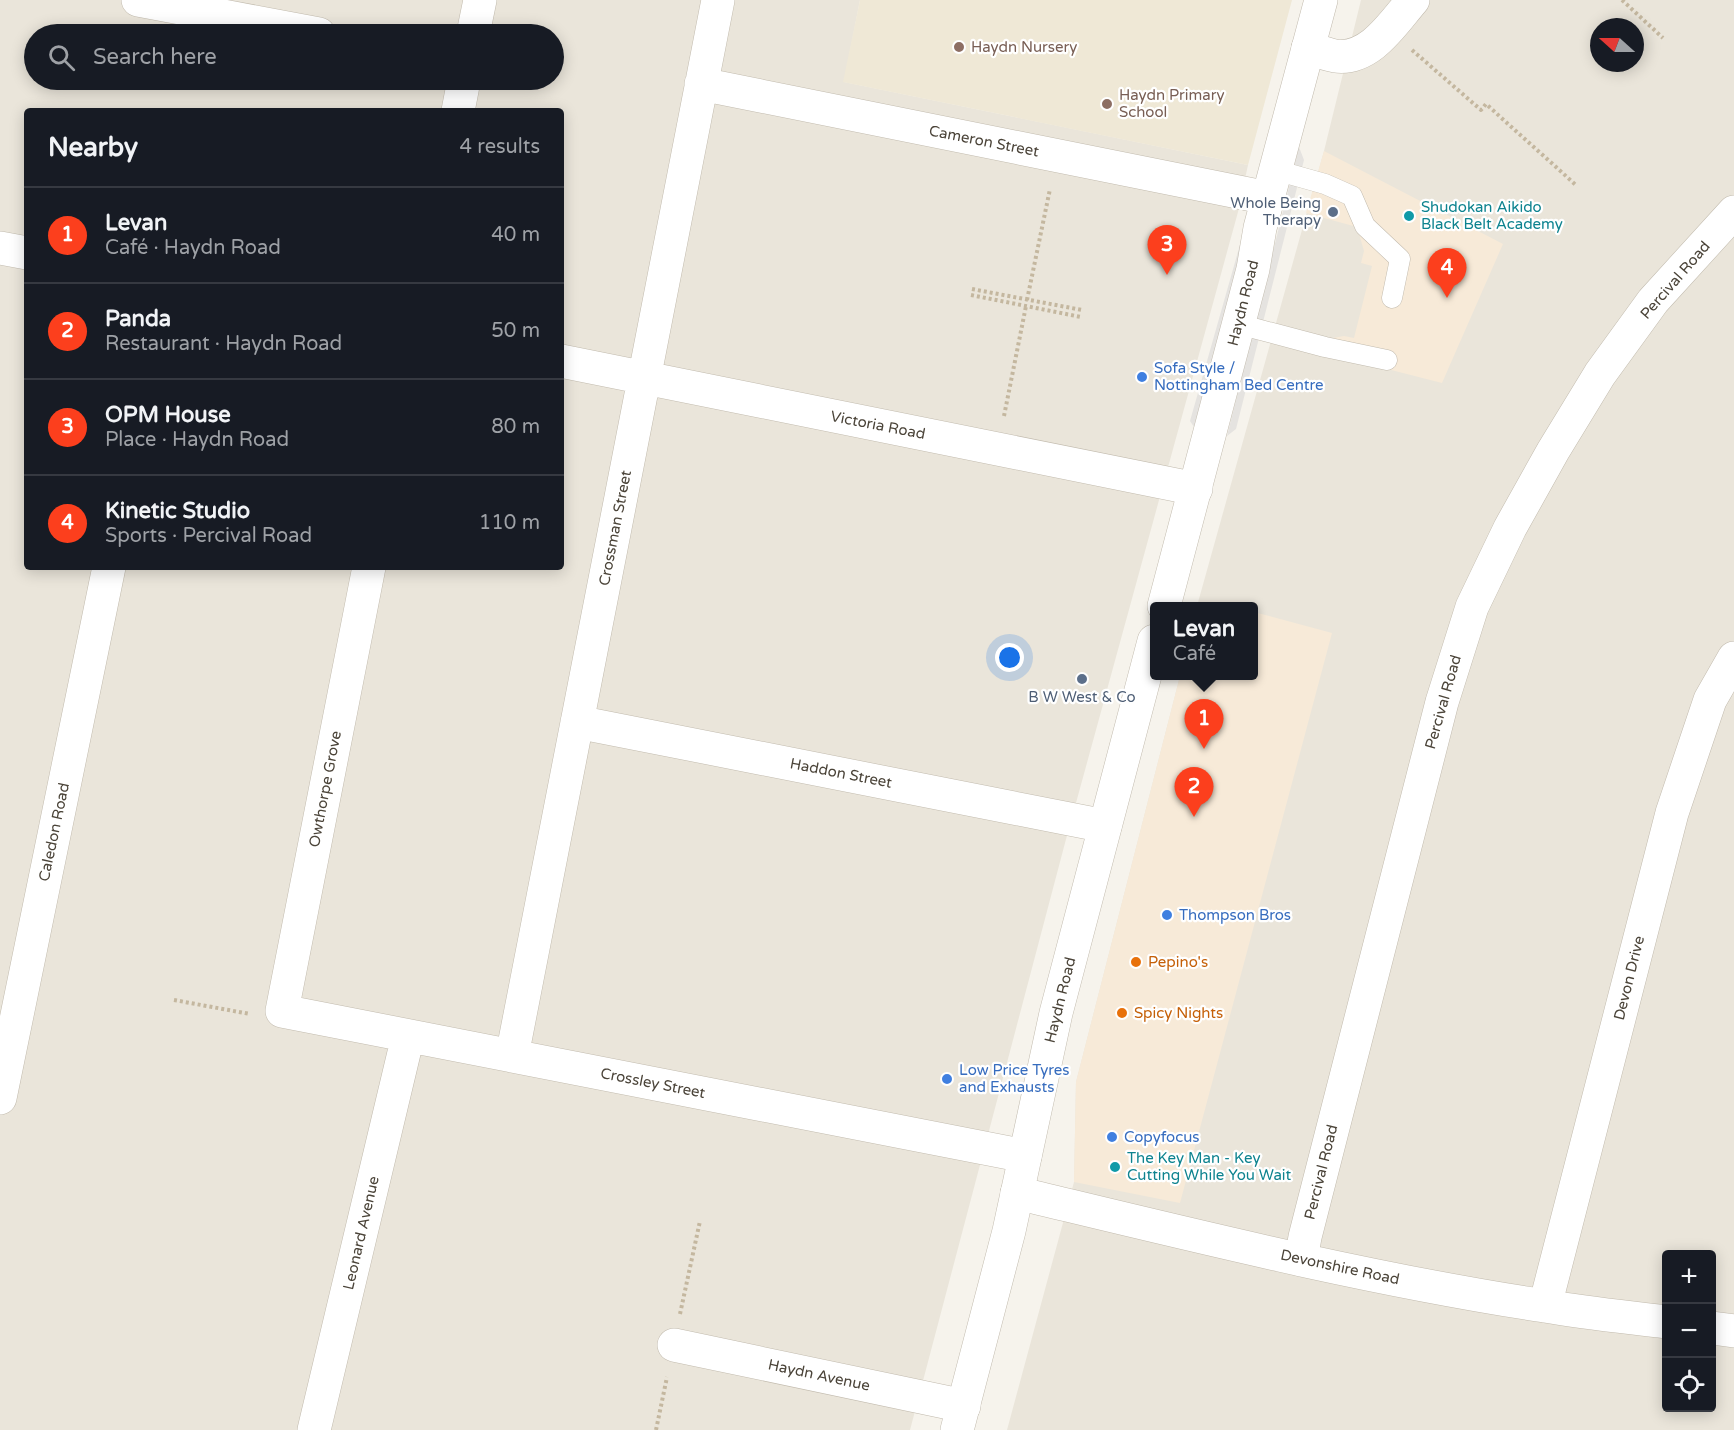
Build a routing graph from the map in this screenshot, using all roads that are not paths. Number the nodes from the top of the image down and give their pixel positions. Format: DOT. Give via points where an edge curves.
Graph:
graph roads {
  1 [pos="138,0"];
  2 [pos="480,0"];
  3 [pos="718,0"];
  4 [pos="1322,0"];
  5 [pos="1413,0"];
  6 [pos="266,24"];
  7 [pos="474,24"];
  8 [pos="1308,48"];
  9 [pos="701,84"];
  10 [pos="462,90"];
  11 [pos="459,108"];
  12 [pos="1271,184"];
  13 [pos="1734,212"];
  14 [pos="0,248"];
  15 [pos="24,252"];
  16 [pos="1392,298"];
  17 [pos="1238,324"];
  18 [pos="1387,360"];
  19 [pos="564,362"];
  20 [pos="644,378"];
  21 [pos="1196,489"];
  22 [pos="108,570"];
  23 [pos="368,570"];
  24 [pos="1165,602"];
  25 [pos="1734,658"];
  26 [pos="1150,660"];
  27 [pos="577,722"];
  28 [pos="1105,826"];
  29 [pos="282,1011"];
  30 [pos="408,1036"];
  31 [pos="512,1056"];
  32 [pos="0,1098"];
  33 [pos="1025,1156"];
  34 [pos="1017,1193"];
  35 [pos="1301,1260"];
  36 [pos="1545,1306"];
  37 [pos="1662,1321"];
  38 [pos="1716,1329"];
  39 [pos="1734,1331"];
  40 [pos="674,1345"];
  41 [pos="960,1418"];
  42 [pos="314,1430"];
  1 -- 6 [label="street"];
  2 -- 7 [label="street"];
  3 -- 9 [label="street, Crossman Street"];
  4 -- 8 [label="street, Haydn Road"];
  5 -- 8 [label="street" via="1370,47 1357,54 1337,56"];
  8 -- 12 [label="street, Haydn Road"];
  9 -- 12 [label="street, Cameron Street" via="1056,156"];
  9 -- 20 [label="street, Crossman Street"];
  10 -- 11 [label="street"];
  12 -- 16 [label="lane" via="1325,184 1352,196 1365,226 1400,259"];
  12 -- 17 [label="street, Haydn Road"];
  13 -- 35 [label="street, Percival Road" via="1653,301 1600,374 1510,528 1472,607 1442,702"];
  14 -- 15 [label="street"];
  17 -- 18 [label="lane"];
  17 -- 21 [label="street, Haydn Road"];
  19 -- 20 [label="street, Victoria Road"];
  20 -- 21 [label="street, Victoria Road"];
  20 -- 27 [label="street, Crossman Street"];
  21 -- 24 [label="street, Haydn Road"];
  22 -- 32 [label="street, Caledon Road"];
  23 -- 29 [label="street, Owthorpe Grove"];
  25 -- 36 [label="street, Devon Drive" via="1710,700 1672,813"];
  26 -- 28 [label="street, Haydn Road"];
  27 -- 28 [label="street, Haddon Street"];
  27 -- 31 [label="street, Crossman Street"];
  28 -- 33 [label="street, Haydn Road" via="1056,1013"];
  29 -- 30 [label="street, Crossley Street"];
  30 -- 31 [label="street, Crossley Street"];
  30 -- 42 [label="street, Leonard Avenue"];
  31 -- 33 [label="street, Crossley Street"];
  33 -- 34 [label="street, Haydn Road"];
  34 -- 35 [label="street, Devonshire Road"];
  34 -- 41 [label="street, Haydn Road"];
  35 -- 36 [label="street, Devonshire Road"];
  36 -- 37 [label="street, Devonshire Road"];
  38 -- 39 [label="street"];
  40 -- 41 [label="street, Haydn Avenue"];
}
